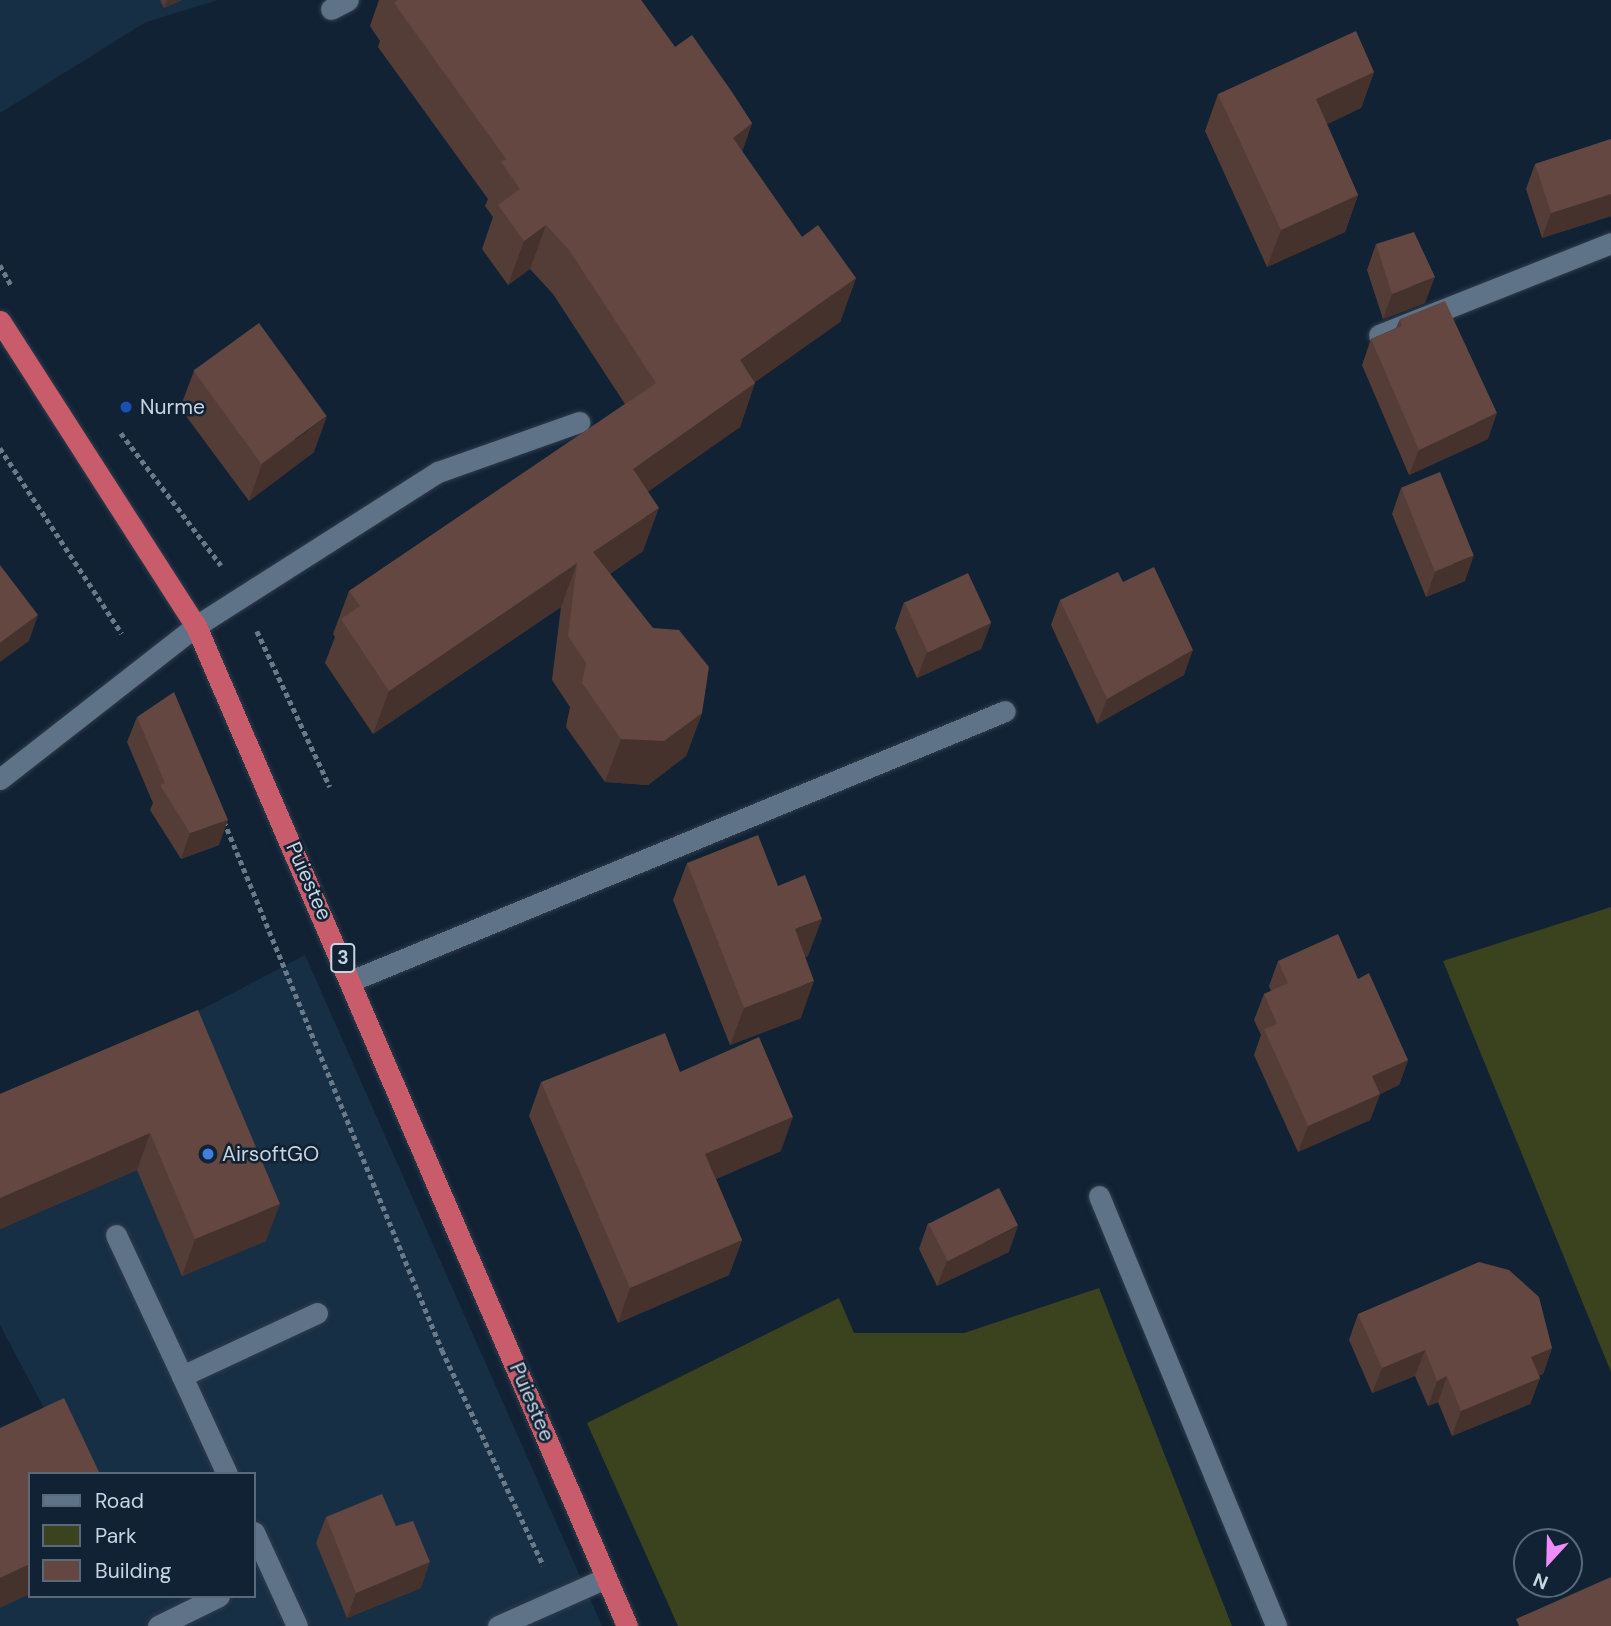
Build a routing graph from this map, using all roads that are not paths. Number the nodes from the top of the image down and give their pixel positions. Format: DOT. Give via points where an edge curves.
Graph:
graph roads {
  1 [pos="1611,243"];
  2 [pos="0,321"];
  3 [pos="1379,335"];
  4 [pos="579,422"];
  5 [pos="197,626"];
  6 [pos="1005,711"];
  7 [pos="0,779"];
  8 [pos="353,980"];
  9 [pos="1099,1196"];
  10 [pos="116,1235"];
  11 [pos="317,1313"];
  12 [pos="182,1376"];
  13 [pos="226,1472"];
  14 [pos="256,1541"];
  15 [pos="263,1574"];
  16 [pos="606,1578"];
  17 [pos="215,1598"];
  18 [pos="158,1626"];
  19 [pos="297,1626"];
  20 [pos="498,1626"];
  21 [pos="627,1626"];
  22 [pos="1276,1626"];
  1 -- 3 [label="street"];
  2 -- 5 [label="highway, Puiestee / 3"];
  4 -- 5 [label="street" via="438,472"];
  5 -- 7 [label="street"];
  5 -- 8 [label="highway, Puiestee / 3"];
  6 -- 8 [label="street"];
  8 -- 16 [label="highway, Puiestee / 3"];
  9 -- 22 [label="street"];
  10 -- 12 [label="street"];
  11 -- 12 [label="street"];
  12 -- 13 [label="street"];
  14 -- 15 [label="street"];
  15 -- 19 [label="street"];
  16 -- 20 [label="street"];
  16 -- 21 [label="highway, Puiestee / 3"];
  17 -- 18 [label="street"];
}
